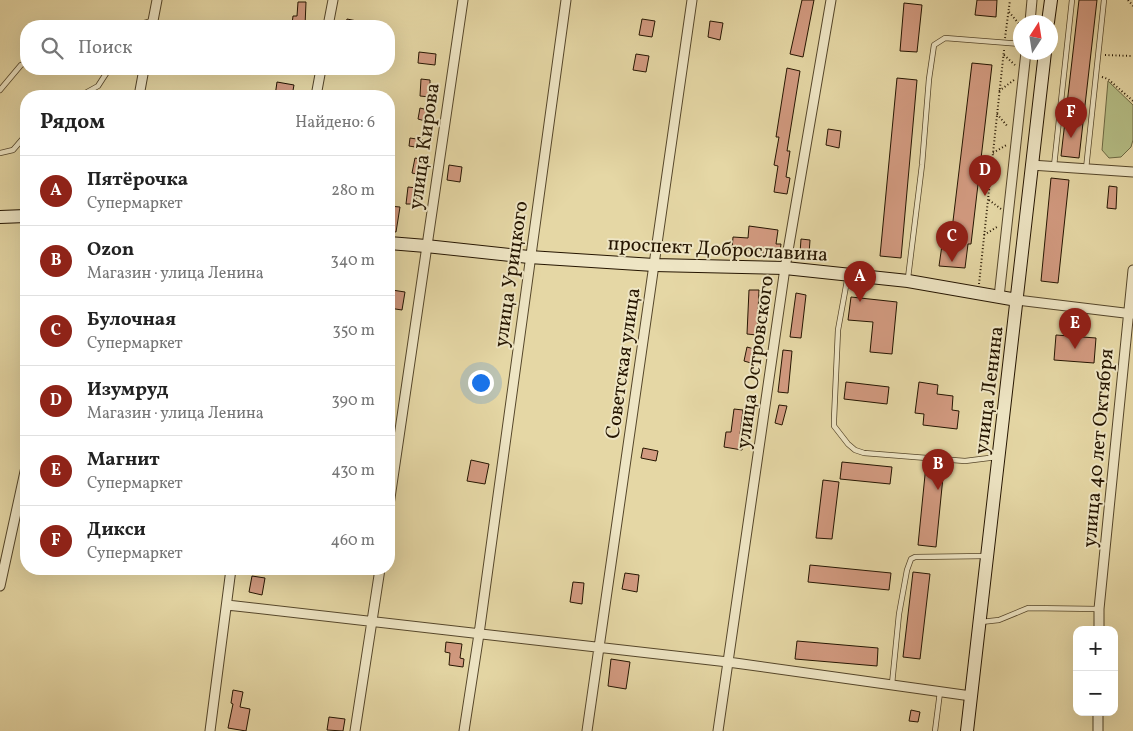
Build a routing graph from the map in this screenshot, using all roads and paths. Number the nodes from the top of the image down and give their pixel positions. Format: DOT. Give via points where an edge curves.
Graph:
graph roads {
  1 [pos="157,0"];
  2 [pos="333,0"];
  3 [pos="463,0"];
  4 [pos="566,0"];
  5 [pos="692,0"];
  6 [pos="831,0"];
  7 [pos="1010,0"];
  8 [pos="1032,0"];
  9 [pos="1051,0"];
  10 [pos="1072,0"];
  11 [pos="1104,0"];
  12 [pos="1128,0"];
  13 [pos="1133,6"];
  14 [pos="1009,11"];
  15 [pos="1031,15"];
  16 [pos="1049,15"];
  17 [pos="1013,16"];
  18 [pos="154,20"];
  19 [pos="329,20"];
  20 [pos="1005,43"];
  21 [pos="1013,44"];
  22 [pos="1004,54"];
  23 [pos="1098,54"];
  24 [pos="1133,56"];
  25 [pos="1025,60"];
  26 [pos="1044,60"];
  27 [pos="20,66"];
  28 [pos="1024,72"];
  29 [pos="105,75"];
  30 [pos="143,75"];
  31 [pos="320,75"];
  32 [pos="1096,76"];
  33 [pos="0,90"];
  34 [pos="91,90"];
  35 [pos="140,90"];
  36 [pos="317,90"];
  37 [pos="1000,91"];
  38 [pos="1133,101"];
  39 [pos="997,114"];
  40 [pos="1017,138"];
  41 [pos="20,142"];
  42 [pos="0,153"];
  43 [pos="993,153"];
  44 [pos="1032,165"];
  45 [pos="1054,166"];
  46 [pos="1086,169"];
  47 [pos="1133,172"];
  48 [pos="988,199"];
  49 [pos="20,216"];
  50 [pos="0,217"];
  51 [pos="1008,218"];
  52 [pos="984,235"];
  53 [pos="395,243"];
  54 [pos="426,246"];
  55 [pos="530,257"];
  56 [pos="654,265"];
  57 [pos="785,268"];
  58 [pos="1133,270"];
  59 [pos="848,274"];
  60 [pos="908,281"];
  61 [pos="978,293"];
  62 [pos="999,297"];
  63 [pos="1017,300"];
  64 [pos="1130,314"];
  65 [pos="999,457"];
  66 [pos="395,463"];
  67 [pos="20,511"];
  68 [pos="987,556"];
  69 [pos="230,575"];
  70 [pos="379,575"];
  71 [pos="0,586"];
  72 [pos="227,605"];
  73 [pos="1099,609"];
  74 [pos="372,622"];
  75 [pos="980,622"];
  76 [pos="1099,626"];
  77 [pos="479,634"];
  78 [pos="598,648"];
  79 [pos="728,662"];
  80 [pos="892,685"];
  81 [pos="940,692"];
  82 [pos="971,696"];
  83 [pos="1098,716"];
  84 [pos="210,731"];
  85 [pos="355,731"];
  86 [pos="464,731"];
  87 [pos="586,731"];
  88 [pos="718,731"];
  89 [pos="935,731"];
  90 [pos="967,731"];
  91 [pos="1098,731"];
  1 -- 18 [label="street"];
  2 -- 19 [label="street"];
  3 -- 54 [label="street, улица Кирова"];
  4 -- 55 [label="street, улица Урицкого"];
  5 -- 56 [label="street, Советская улица"];
  6 -- 57 [label="street, улица Островского"];
  7 -- 14 [label="path"];
  8 -- 15 [label="street"];
  9 -- 16 [label="main road"];
  10 -- 45 [label="lane"];
  11 -- 23 [label="lane"];
  12 -- 13 [label="path"];
  14 -- 17 [label="path"];
  14 -- 20 [label="path"];
  20 -- 21 [label="lane"];
  20 -- 22 [label="path"];
  20 -- 60 [label="lane" via="945,38 934,45"];
  22 -- 28 [label="path"];
  22 -- 37 [label="path"];
  23 -- 24 [label="path"];
  23 -- 32 [label="lane"];
  25 -- 28 [label="street"];
  26 -- 44 [label="main road, улица Ленина"];
  27 -- 33 [label="lane"];
  28 -- 37 [label="path"];
  28 -- 40 [label="street"];
  29 -- 34 [label="lane"];
  30 -- 35 [label="street"];
  31 -- 36 [label="street"];
  32 -- 38 [label="path" via="1108,79"];
  32 -- 46 [label="lane"];
  37 -- 39 [label="path"];
  39 -- 40 [label="path"];
  39 -- 43 [label="path"];
  40 -- 43 [label="path"];
  40 -- 51 [label="street"];
  41 -- 42 [label="lane" via="13,150"];
  43 -- 48 [label="path"];
  44 -- 45 [label="street"];
  44 -- 63 [label="main road, улица Ленина"];
  45 -- 46 [label="street"];
  46 -- 47 [label="street"];
  48 -- 51 [label="path"];
  48 -- 52 [label="path"];
  49 -- 50 [label="main road"];
  51 -- 52 [label="path"];
  51 -- 62 [label="street"];
  52 -- 61 [label="path"];
  53 -- 54 [label="main road, проспект Доброславина"];
  54 -- 55 [label="main road, проспект Доброславина"];
  54 -- 66 [label="street, улица Кирова"];
  55 -- 56 [label="main road, проспект Доброславина"];
  55 -- 77 [label="street, улица Урицкого"];
  56 -- 57 [label="main road, проспект Доброславина"];
  56 -- 78 [label="street, Советская улица"];
  57 -- 59 [label="main road, проспект Доброславина"];
  57 -- 79 [label="street, улица Островского"];
  58 -- 64 [label="street, улица 40 лет Октября"];
  59 -- 60 [label="main road, проспект Доброславина"];
  59 -- 65 [label="lane" via="838,330 834,426 848,444 855,450 875,454 965,461"];
  60 -- 61 [label="main road, проспект Доброславина"];
  61 -- 62 [label="main road, проспект Доброславина"];
  62 -- 63 [label="main road, проспект Доброславина"];
  63 -- 64 [label="street, проспект Доброславина"];
  63 -- 65 [label="main road, улица Ленина"];
  64 -- 73 [label="street, улица 40 лет Октября"];
  65 -- 68 [label="main road, улица Ленина"];
  67 -- 71 [label="street"];
  68 -- 75 [label="main road, улица Ленина"];
  68 -- 80 [label="lane" via="911,559 899,614"];
  69 -- 72 [label="street"];
  70 -- 74 [label="street"];
  72 -- 74 [label="street"];
  72 -- 84 [label="street"];
  73 -- 75 [label="lane" via="1028,608 999,620"];
  73 -- 76 [label="street, улица 40 лет Октября"];
  74 -- 77 [label="street"];
  74 -- 85 [label="street"];
  75 -- 82 [label="main road, улица Ленина"];
  77 -- 78 [label="street"];
  77 -- 86 [label="street, улица Урицкого"];
  78 -- 79 [label="street"];
  78 -- 87 [label="street, Советская улица"];
  79 -- 80 [label="street"];
  79 -- 88 [label="street, улица Островского"];
  80 -- 81 [label="street"];
  81 -- 82 [label="street"];
  81 -- 89 [label="lane"];
  82 -- 90 [label="main road, улица Ленина"];
  83 -- 91 [label="street"];
}
